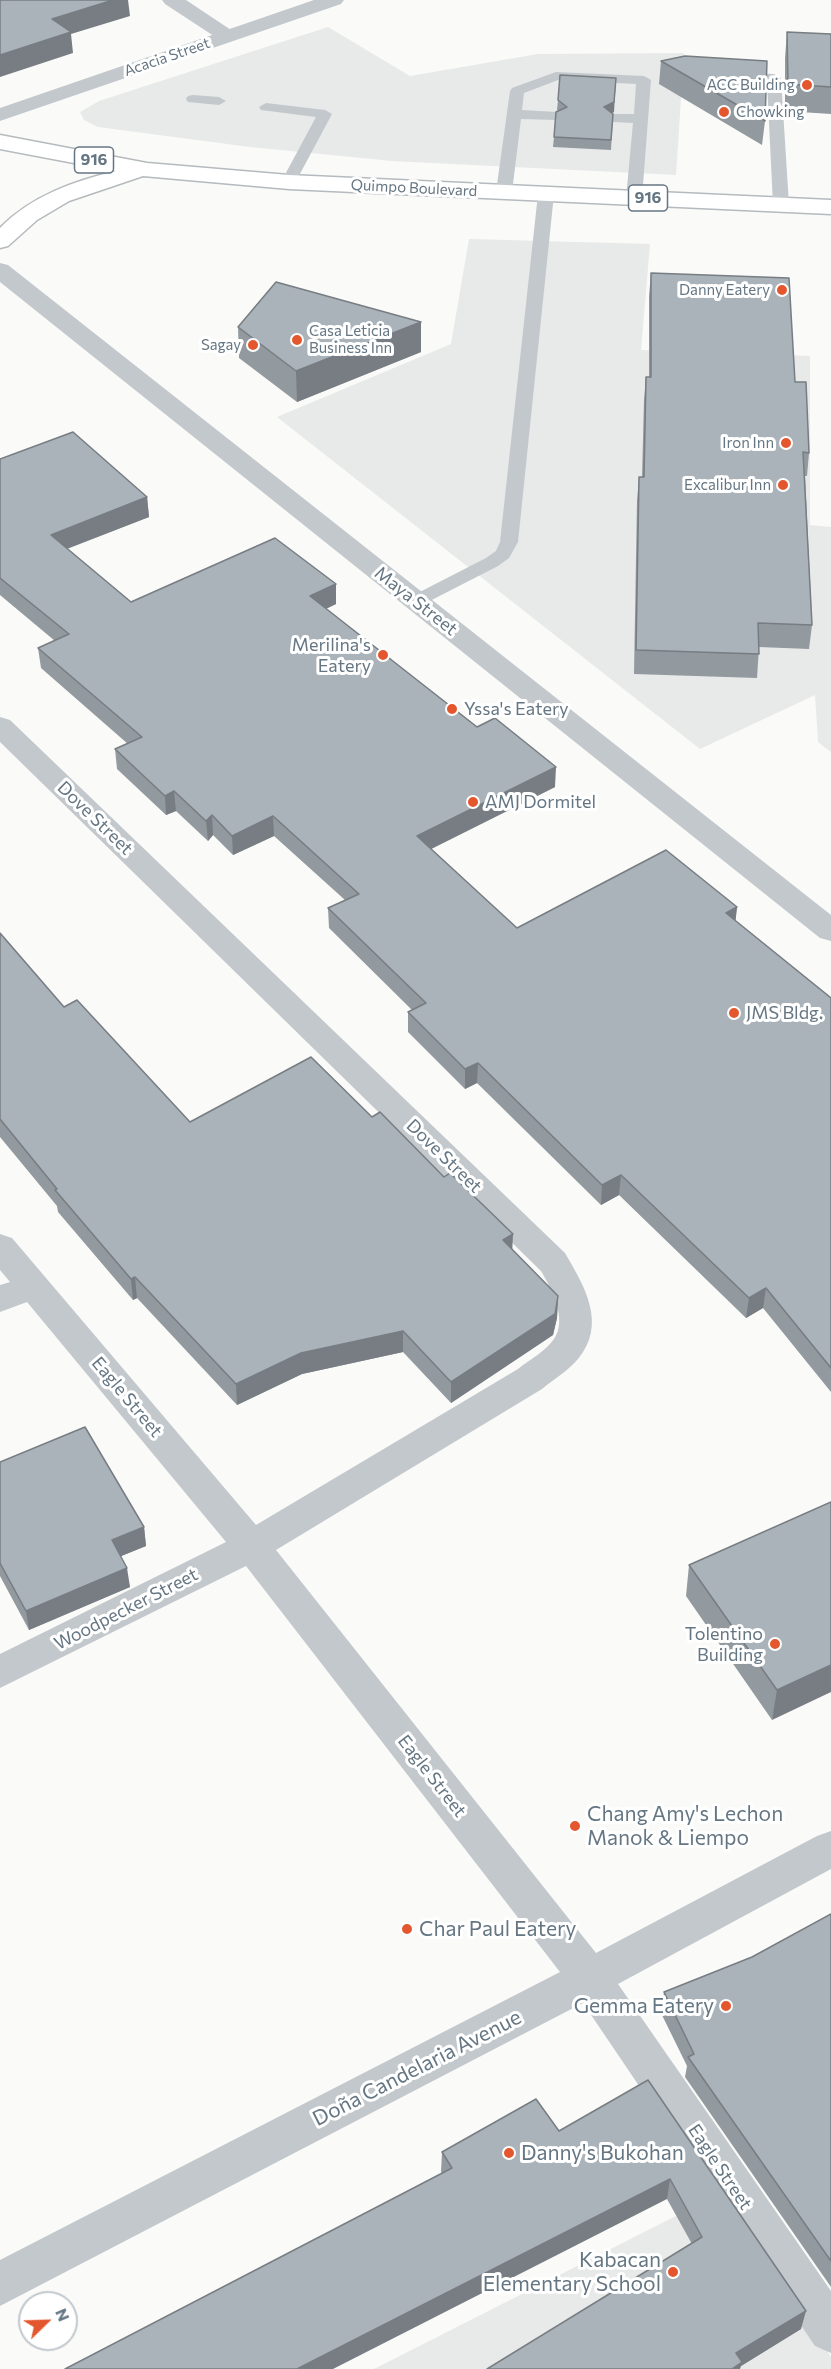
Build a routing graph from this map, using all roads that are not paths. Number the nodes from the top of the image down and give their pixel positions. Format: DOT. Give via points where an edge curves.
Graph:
graph roads {
  1 [pos="172,0"];
  2 [pos="334,0"];
  3 [pos="227,36"];
  4 [pos="717,75"];
  5 [pos="193,99"];
  6 [pos="219,102"];
  7 [pos="266,107"];
  8 [pos="514,114"];
  9 [pos="0,115"];
  10 [pos="557,116"];
  11 [pos="613,118"];
  12 [pos="641,119"];
  13 [pos="0,142"];
  14 [pos="147,170"];
  15 [pos="289,182"];
  16 [pos="504,192"];
  17 [pos="546,194"];
  18 [pos="634,198"];
  19 [pos="782,205"];
  20 [pos="831,207"];
  21 [pos="0,242"];
  22 [pos="0,270"];
  23 [pos="416,601"];
  24 [pos="0,726"];
  25 [pos="831,931"];
  26 [pos="0,1247"];
  27 [pos="34,1286"];
  28 [pos="0,1299"];
  29 [pos="252,1546"];
  30 [pos="0,1672"];
  31 [pos="831,1849"];
  32 [pos="590,1978"];
  33 [pos="0,2284"];
  34 [pos="831,2330"];
  1 -- 3 [label="street"];
  2 -- 3 [label="street, Acacia Street"];
  3 -- 9 [label="street, Acacia Street"];
  4 -- 19 [label="lane" via="774,78"];
  5 -- 6 [label="lane"];
  7 -- 15 [label="lane" via="324,114"];
  8 -- 10 [label="lane"];
  8 -- 12 [label="lane" via="518,91 556,76 649,79"];
  8 -- 16 [label="lane"];
  11 -- 12 [label="lane"];
  12 -- 18 [label="lane"];
  13 -- 14 [label="main road, Quimpo Boulevard / 916"];
  14 -- 15 [label="main road, Quimpo Boulevard / 916"];
  14 -- 21 [label="main road" via="51,200 23,218"];
  15 -- 16 [label="main road, Quimpo Boulevard / 916"];
  16 -- 17 [label="main road, Quimpo Boulevard / 916"];
  17 -- 18 [label="main road, Quimpo Boulevard / 916"];
  17 -- 23 [label="lane" via="509,542 503,554 492,562"];
  18 -- 19 [label="main road, Quimpo Boulevard / 916"];
  19 -- 20 [label="main road, Quimpo Boulevard / 916"];
  22 -- 23 [label="street, Maya Street"];
  23 -- 25 [label="street, Maya Street"];
  24 -- 29 [label="street, Dove Street" via="553,1262 570,1291 576,1327 568,1348 530,1379"];
  26 -- 27 [label="street, Eagle Street"];
  27 -- 28 [label="street"];
  27 -- 29 [label="street, Eagle Street"];
  29 -- 30 [label="street, Woodpecker Street"];
  29 -- 32 [label="street, Eagle Street"];
  31 -- 32 [label="street, Doña Candelaria Avenue"];
  32 -- 33 [label="street, Doña Candelaria Avenue"];
  32 -- 34 [label="street, Eagle Street"];
}
